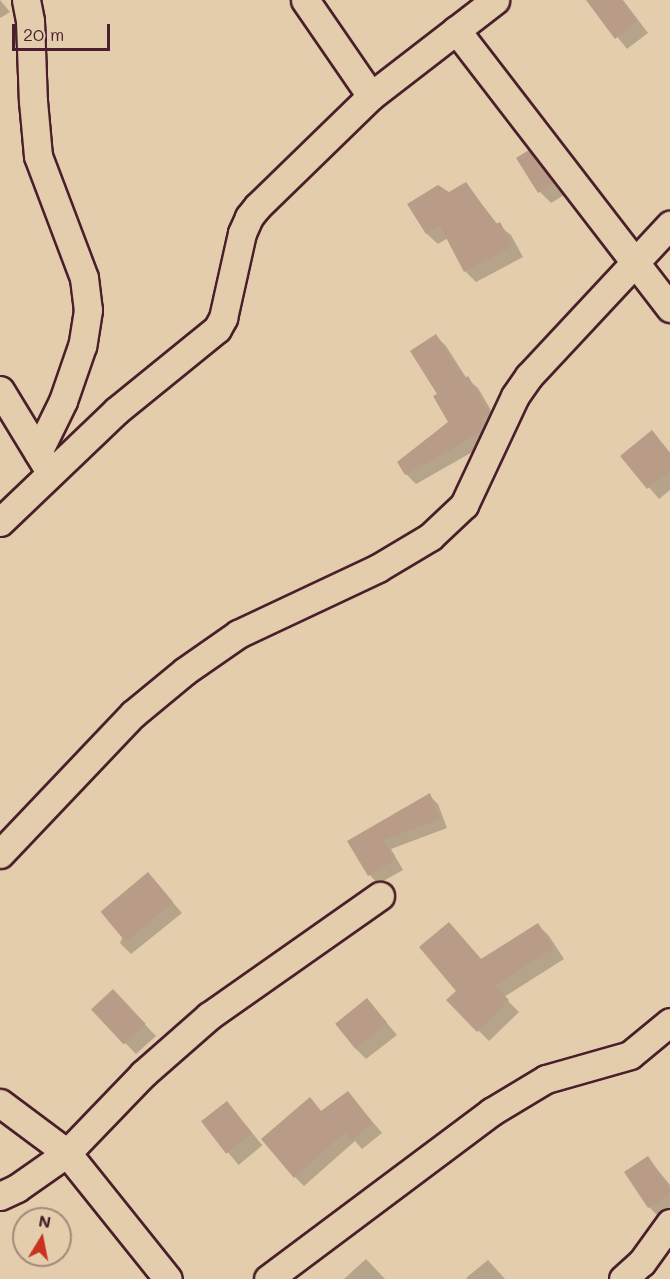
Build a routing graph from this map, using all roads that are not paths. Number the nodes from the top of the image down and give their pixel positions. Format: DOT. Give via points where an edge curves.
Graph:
graph roads {
  1 [pos="26,0"];
  2 [pos="305,0"];
  3 [pos="495,0"];
  4 [pos="456,30"];
  5 [pos="371,96"];
  6 [pos="670,225"];
  7 [pos="634,264"];
  8 [pos="670,308"];
  9 [pos="0,390"];
  10 [pos="44,463"];
  11 [pos="0,522"];
  12 [pos="0,854"];
  13 [pos="380,896"];
  14 [pos="670,1022"];
  15 [pos="0,1103"];
  16 [pos="67,1153"];
  17 [pos="0,1196"];
  18 [pos="670,1222"];
  19 [pos="168,1279"];
  20 [pos="268,1279"];
  21 [pos="623,1279"];
  1 -- 10 [label="street" via="38,156 84,278 88,310 82,346"];
  2 -- 5 [label="street"];
  3 -- 4 [label="street"];
  4 -- 5 [label="street"];
  4 -- 7 [label="street"];
  5 -- 10 [label="street" via="249,217 217,329"];
  6 -- 7 [label="street"];
  7 -- 8 [label="street"];
  7 -- 12 [label="street" via="529,376 515,396 464,505 430,537 378,568 238,633 185,671 133,714"];
  9 -- 10 [label="street"];
  10 -- 11 [label="street"];
  13 -- 16 [label="street" via="209,1016 143,1074"];
  14 -- 20 [label="street" via="630,1055 546,1079 490,1112"];
  15 -- 16 [label="street"];
  16 -- 17 [label="street"];
  16 -- 19 [label="street"];
  18 -- 21 [label="street" via="642,1262"];
}
